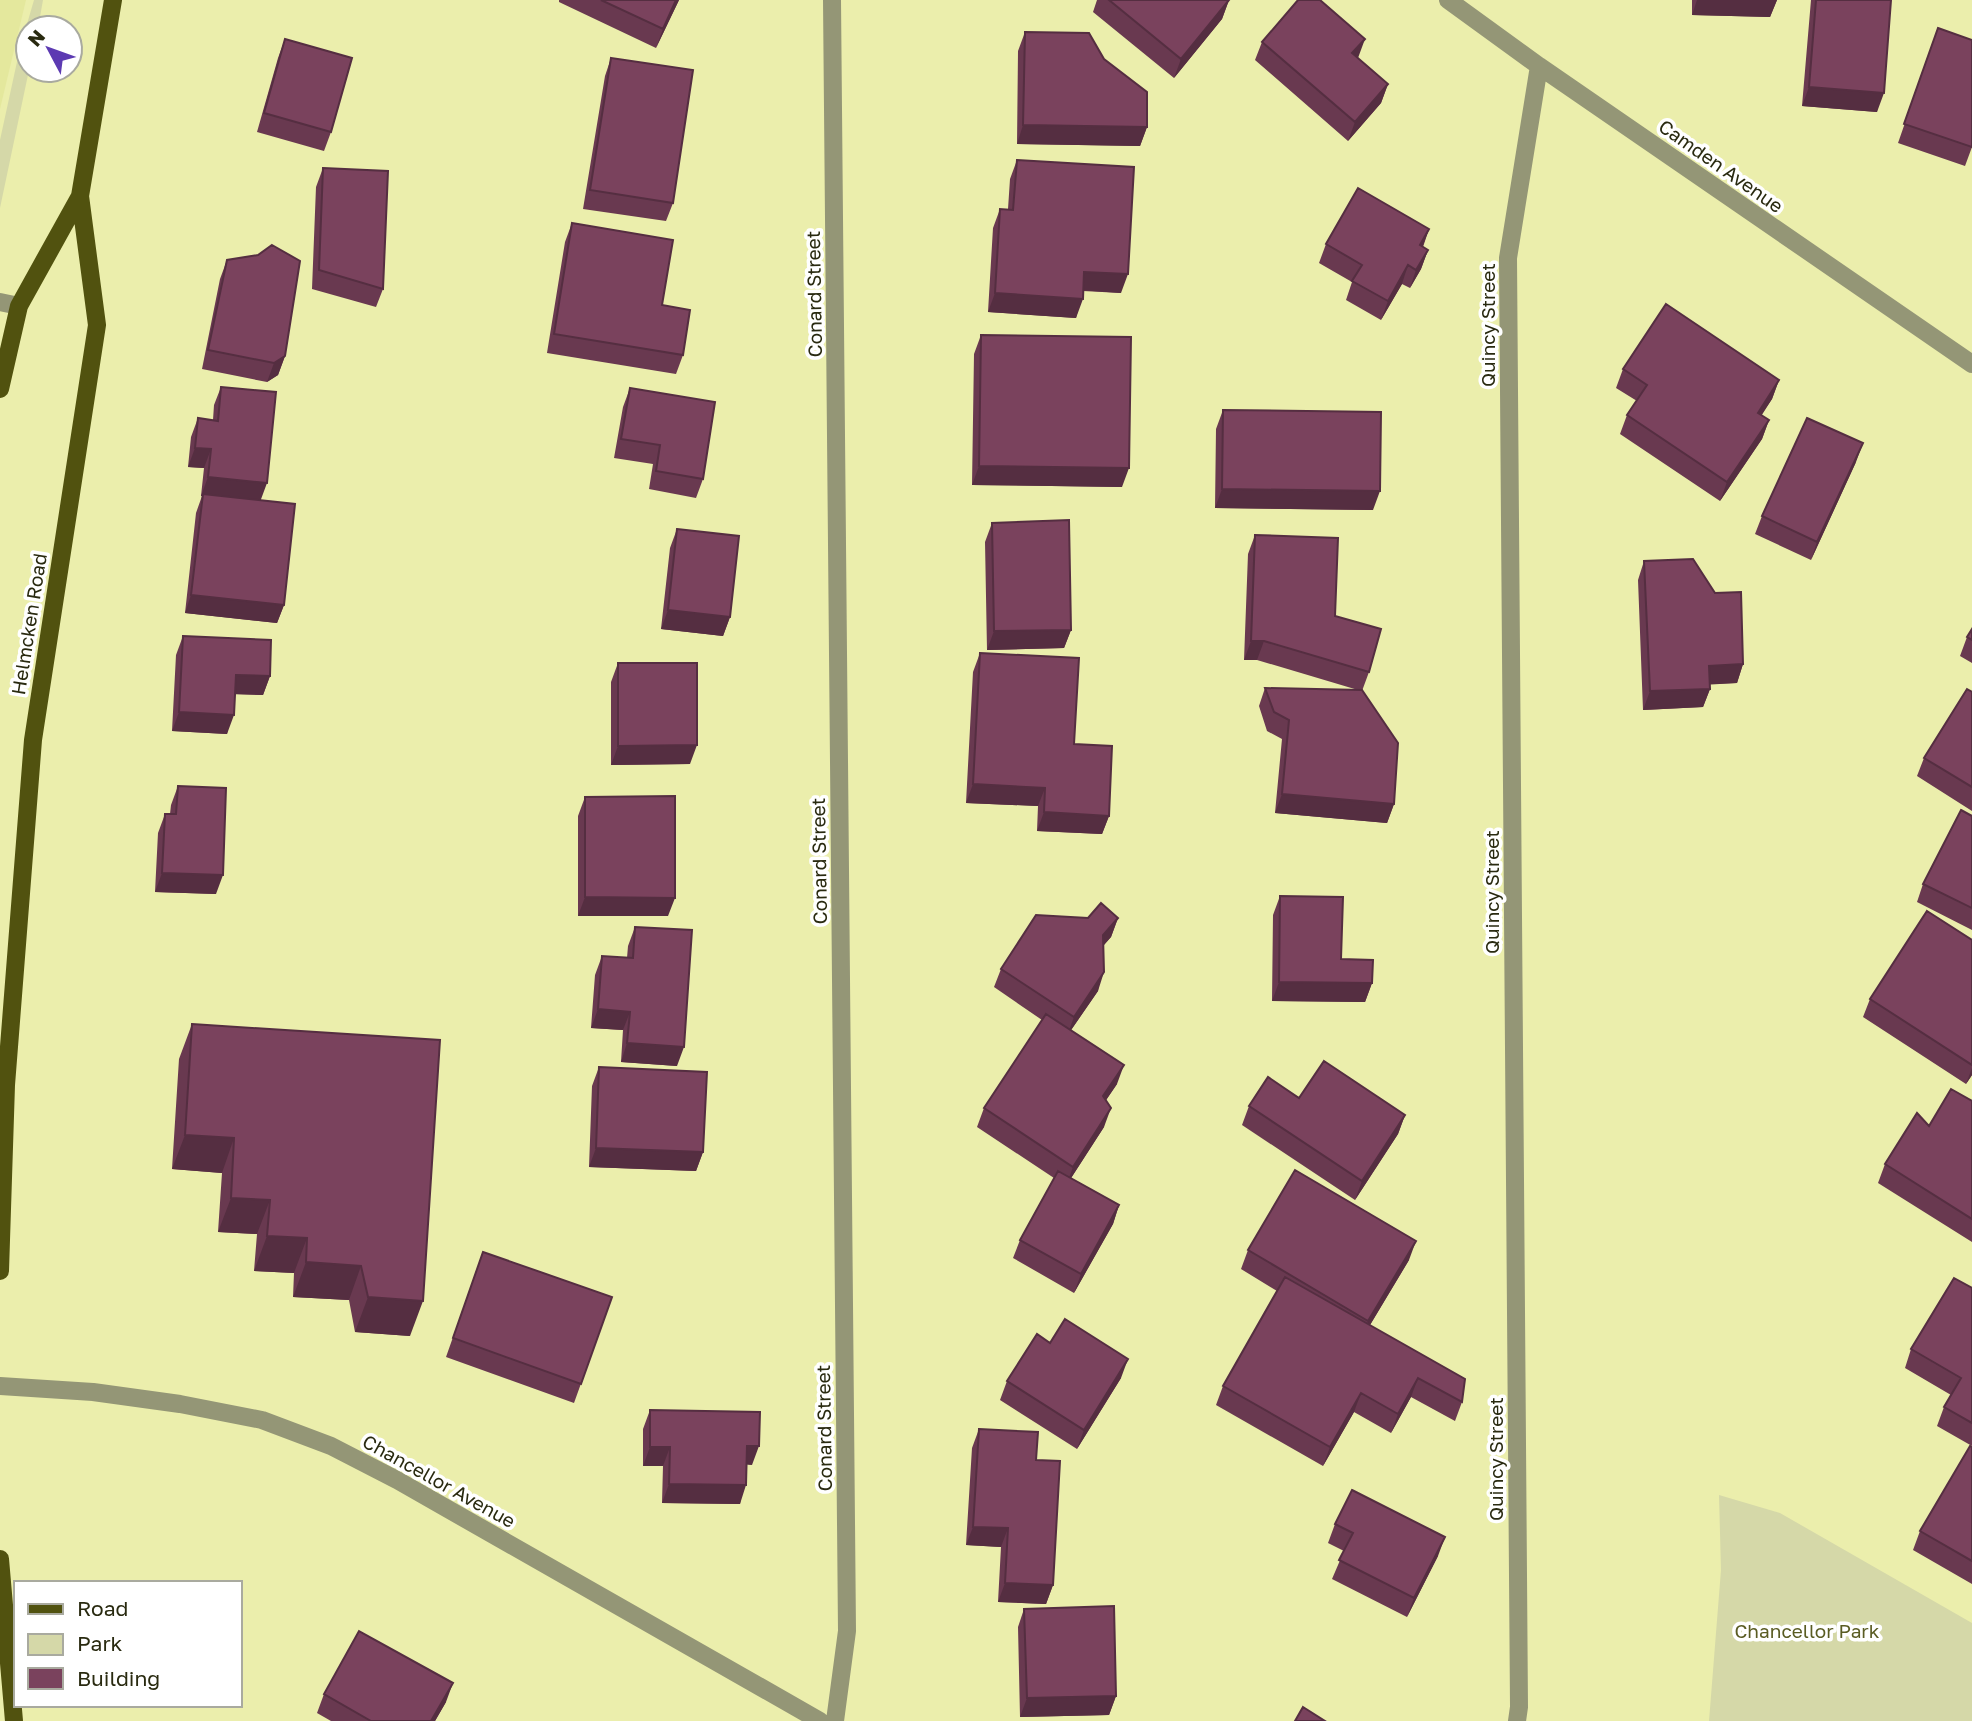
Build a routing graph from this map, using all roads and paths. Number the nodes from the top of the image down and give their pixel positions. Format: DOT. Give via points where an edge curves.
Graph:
graph roads {
  1 [pos="113,0"];
  2 [pos="832,0"];
  3 [pos="1448,0"];
  4 [pos="1539,66"];
  5 [pos="80,196"];
  6 [pos="0,302"];
  7 [pos="19,306"];
  8 [pos="1972,363"];
  9 [pos="0,389"];
  10 [pos="0,1271"];
  11 [pos="0,1386"];
  12 [pos="0,1559"];
  13 [pos="14,1721"];
  14 [pos="820,1721"];
  15 [pos="835,1721"];
  16 [pos="1517,1721"];
  1 -- 5 [label="main road, Helmcken Road"];
  2 -- 15 [label="street, Conard Street" via="847,1631"];
  3 -- 4 [label="street, Camden Avenue"];
  4 -- 8 [label="street, Camden Avenue"];
  4 -- 16 [label="street, Quincy Street" via="1508,258"];
  5 -- 7 [label="main road, Helmcken Road"];
  5 -- 10 [label="main road, Helmcken Road" via="97,325 33,740 6,1085"];
  6 -- 7 [label="street"];
  7 -- 9 [label="main road, Helmcken Road"];
  11 -- 14 [label="street, Chancellor Avenue" via="180,1404 262,1420 331,1446"];
  12 -- 13 [label="main road"];
}
